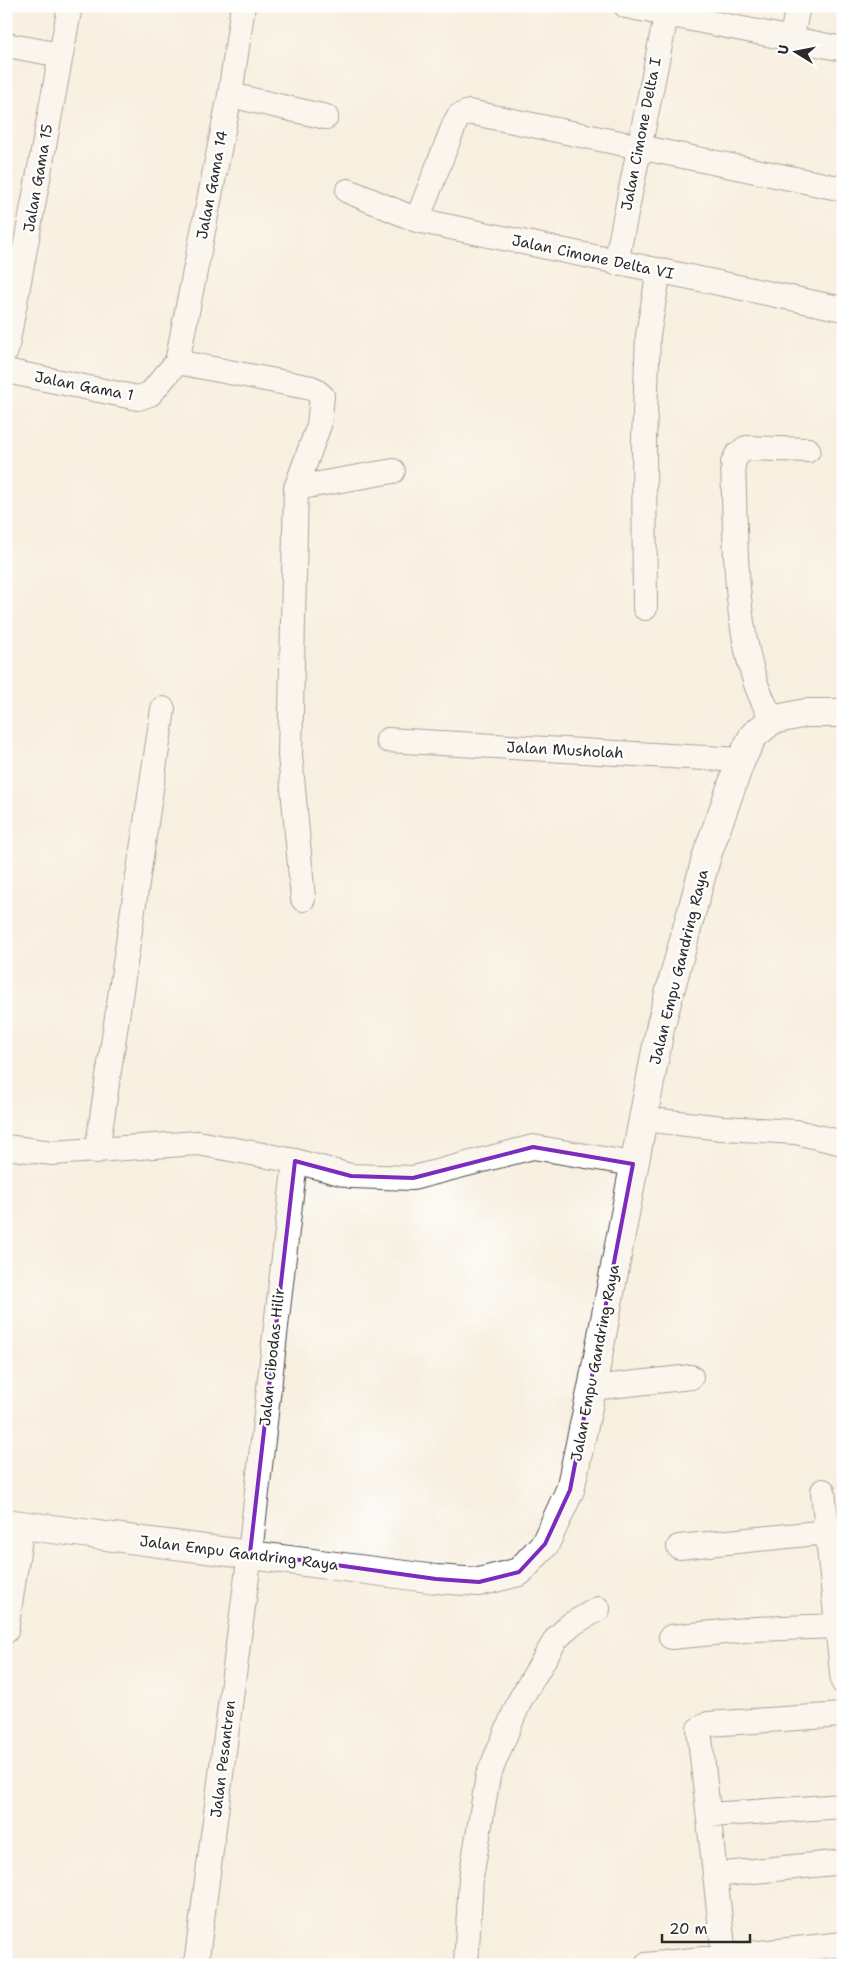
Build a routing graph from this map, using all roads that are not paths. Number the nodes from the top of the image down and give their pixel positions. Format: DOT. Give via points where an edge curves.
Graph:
graph roads {
  1 [pos="70,6"];
  2 [pos="243,6"];
  3 [pos="626,6"];
  4 [pos="798,6"];
  5 [pos="667,10"];
  6 [pos="791,40"];
  7 [pos="6,45"];
  8 [pos="843,49"];
  9 [pos="61,55"];
  10 [pos="230,95"];
  11 [pos="326,117"];
  12 [pos="638,147"];
  13 [pos="843,189"];
  14 [pos="348,191"];
  15 [pos="417,220"];
  16 [pos="616,263"];
  17 [pos="659,270"];
  18 [pos="843,308"];
  19 [pos="6,351"];
  20 [pos="177,362"];
  21 [pos="6,370"];
  22 [pos="808,450"];
  23 [pos="393,471"];
  24 [pos="296,488"];
  25 [pos="645,608"];
  26 [pos="163,709"];
  27 [pos="843,713"];
  28 [pos="772,720"];
  29 [pos="388,740"];
  30 [pos="741,760"];
  31 [pos="303,899"];
  32 [pos="644,1119"];
  33 [pos="843,1143"];
  34 [pos="6,1147"];
  35 [pos="97,1151"];
  36 [pos="294,1161"];
  37 [pos="633,1164"];
  38 [pos="691,1377"];
  39 [pos="592,1388"];
  40 [pos="822,1491"];
  41 [pos="14,1524"];
  42 [pos="827,1532"];
  43 [pos="678,1547"];
  44 [pos="250,1553"];
  45 [pos="598,1609"];
  46 [pos="837,1626"];
  47 [pos="6,1631"];
  48 [pos="671,1637"];
  49 [pos="843,1682"];
  50 [pos="843,1715"];
  51 [pos="843,1806"];
  52 [pos="709,1815"];
  53 [pos="843,1862"];
  54 [pos="714,1875"];
  55 [pos="843,1944"];
  56 [pos="724,1956"];
  57 [pos="196,1965"];
  58 [pos="466,1965"];
  59 [pos="646,1965"];
  1 -- 9 [label="street, Jalan Gama 15"];
  2 -- 10 [label="street, Jalan Gama 14"];
  3 -- 5 [label="street"];
  4 -- 6 [label="street"];
  5 -- 6 [label="street"];
  5 -- 12 [label="street, Jalan Cimone Delta I"];
  6 -- 8 [label="street"];
  7 -- 9 [label="street"];
  9 -- 19 [label="street, Jalan Gama 15"];
  10 -- 11 [label="street"];
  10 -- 20 [label="street, Jalan Gama 14"];
  12 -- 13 [label="street"];
  12 -- 15 [label="street" via="476,112 463,113 455,123"];
  12 -- 16 [label="street, Jalan Cimone Delta I"];
  14 -- 15 [label="street, Jalan Cimone Delta VI"];
  15 -- 16 [label="street, Jalan Cimone Delta VI"];
  16 -- 17 [label="street, Jalan Cimone Delta VI"];
  17 -- 18 [label="street, Jalan Cimone Delta VI"];
  17 -- 25 [label="street" via="648,335 644,440"];
  20 -- 21 [label="street, Jalan Gama 1" via="150,394 138,398"];
  20 -- 24 [label="street" via="312,388 322,396 319,425"];
  22 -- 28 [label="street" via="746,448 733,463 737,577 744,630 755,682"];
  23 -- 24 [label="street"];
  24 -- 31 [label="street" via="290,755"];
  26 -- 35 [label="street"];
  27 -- 28 [label="street, Jalan Empu Gandring Raya" via="806,713"];
  28 -- 30 [label="street, Jalan Empu Gandring Raya" via="752,736"];
  29 -- 30 [label="street, Jalan Musholah"];
  30 -- 32 [label="street, Jalan Empu Gandring Raya" via="707,855 687,925 661,1024"];
  32 -- 33 [label="street" via="796,1132"];
  32 -- 37 [label="street, Jalan Empu Gandring Raya"];
  34 -- 35 [label="street" via="52,1153"];
  35 -- 36 [label="street" via="198,1143"];
  36 -- 37 [label="street" via="351,1176 414,1178 532,1147"];
  36 -- 44 [label="street, Jalan Cibodas Hilir"];
  37 -- 39 [label="street, Jalan Empu Gandring Raya"];
  38 -- 39 [label="street"];
  39 -- 44 [label="street, Jalan Empu Gandring Raya" via="570,1490 545,1544 519,1572 480,1582 445,1580"];
  40 -- 42 [label="street"];
  41 -- 44 [label="street, Jalan Empu Gandring Raya"];
  41 -- 47 [label="street"];
  42 -- 43 [label="street"];
  42 -- 46 [label="street"];
  44 -- 57 [label="street, Jalan Pesantren"];
  45 -- 58 [label="street" via="570,1625 556,1639 520,1700 488,1776 470,1878"];
  46 -- 48 [label="street"];
  46 -- 49 [label="street"];
  50 -- 52 [label="street" via="702,1726 698,1735"];
  51 -- 52 [label="street"];
  52 -- 54 [label="street"];
  53 -- 54 [label="street"];
  54 -- 56 [label="street"];
  55 -- 56 [label="street"];
  56 -- 59 [label="street"];
}
